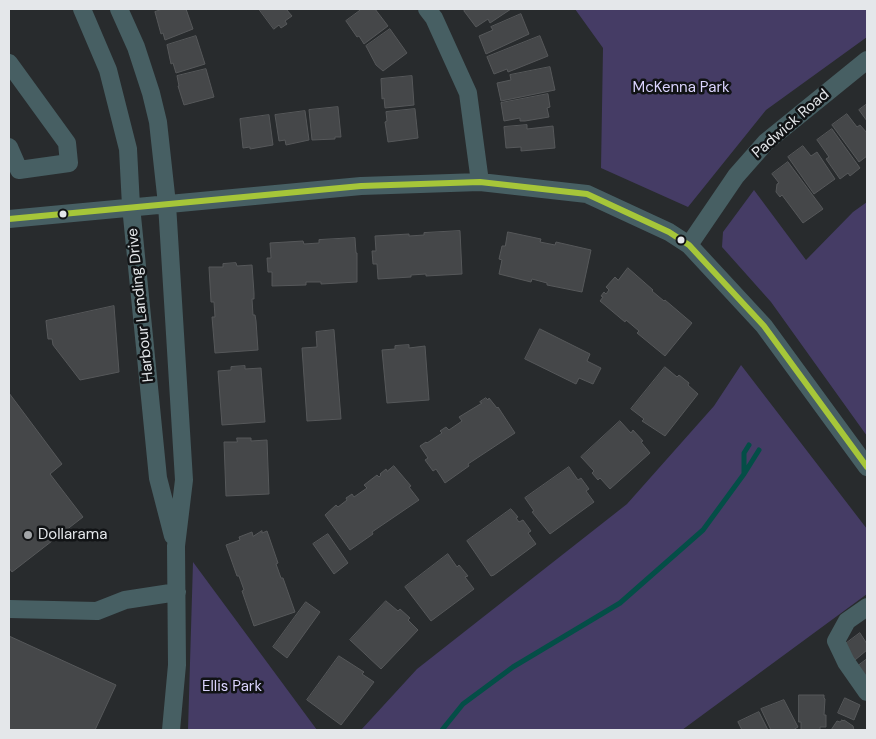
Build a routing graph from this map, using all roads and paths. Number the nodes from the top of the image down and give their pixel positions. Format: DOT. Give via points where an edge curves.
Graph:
graph roads {
  1 [pos="82,9"];
  2 [pos="119,9"];
  3 [pos="427,9"];
  4 [pos="867,60"];
  5 [pos="9,63"];
  6 [pos="9,147"];
  7 [pos="480,182"];
  8 [pos="167,204"];
  9 [pos="131,206"];
  10 [pos="9,218"];
  11 [pos="689,245"];
  12 [pos="867,467"];
  13 [pos="176,546"];
  14 [pos="177,592"];
  15 [pos="867,606"];
  16 [pos="9,609"];
  17 [pos="867,692"];
  18 [pos="171,730"];
  1 -- 9 [label="street, Harbour Landing Drive" via="108,70 117,101 128,149"];
  2 -- 8 [label="street, Harbour Landing Drive" via="136,47 155,107"];
  3 -- 7 [label="street" via="468,93"];
  4 -- 11 [label="street, Padwick Road" via="766,142 736,176"];
  5 -- 6 [label="street" via="67,143 69,163 19,170"];
  7 -- 8 [label="street" via="361,186"];
  7 -- 11 [label="street" via="587,194 669,232"];
  8 -- 9 [label="street"];
  8 -- 13 [label="street, Harbour Landing Drive" via="184,480"];
  9 -- 10 [label="street"];
  9 -- 13 [label="street, Harbour Landing Drive" via="158,478"];
  11 -- 12 [label="street" via="764,326"];
  13 -- 14 [label="street, Harbour Landing Drive"];
  14 -- 16 [label="street" via="125,600 97,611"];
  14 -- 18 [label="street, Harbour Landing Drive" via="177,665"];
  15 -- 17 [label="street" via="847,621 836,641"];
}
